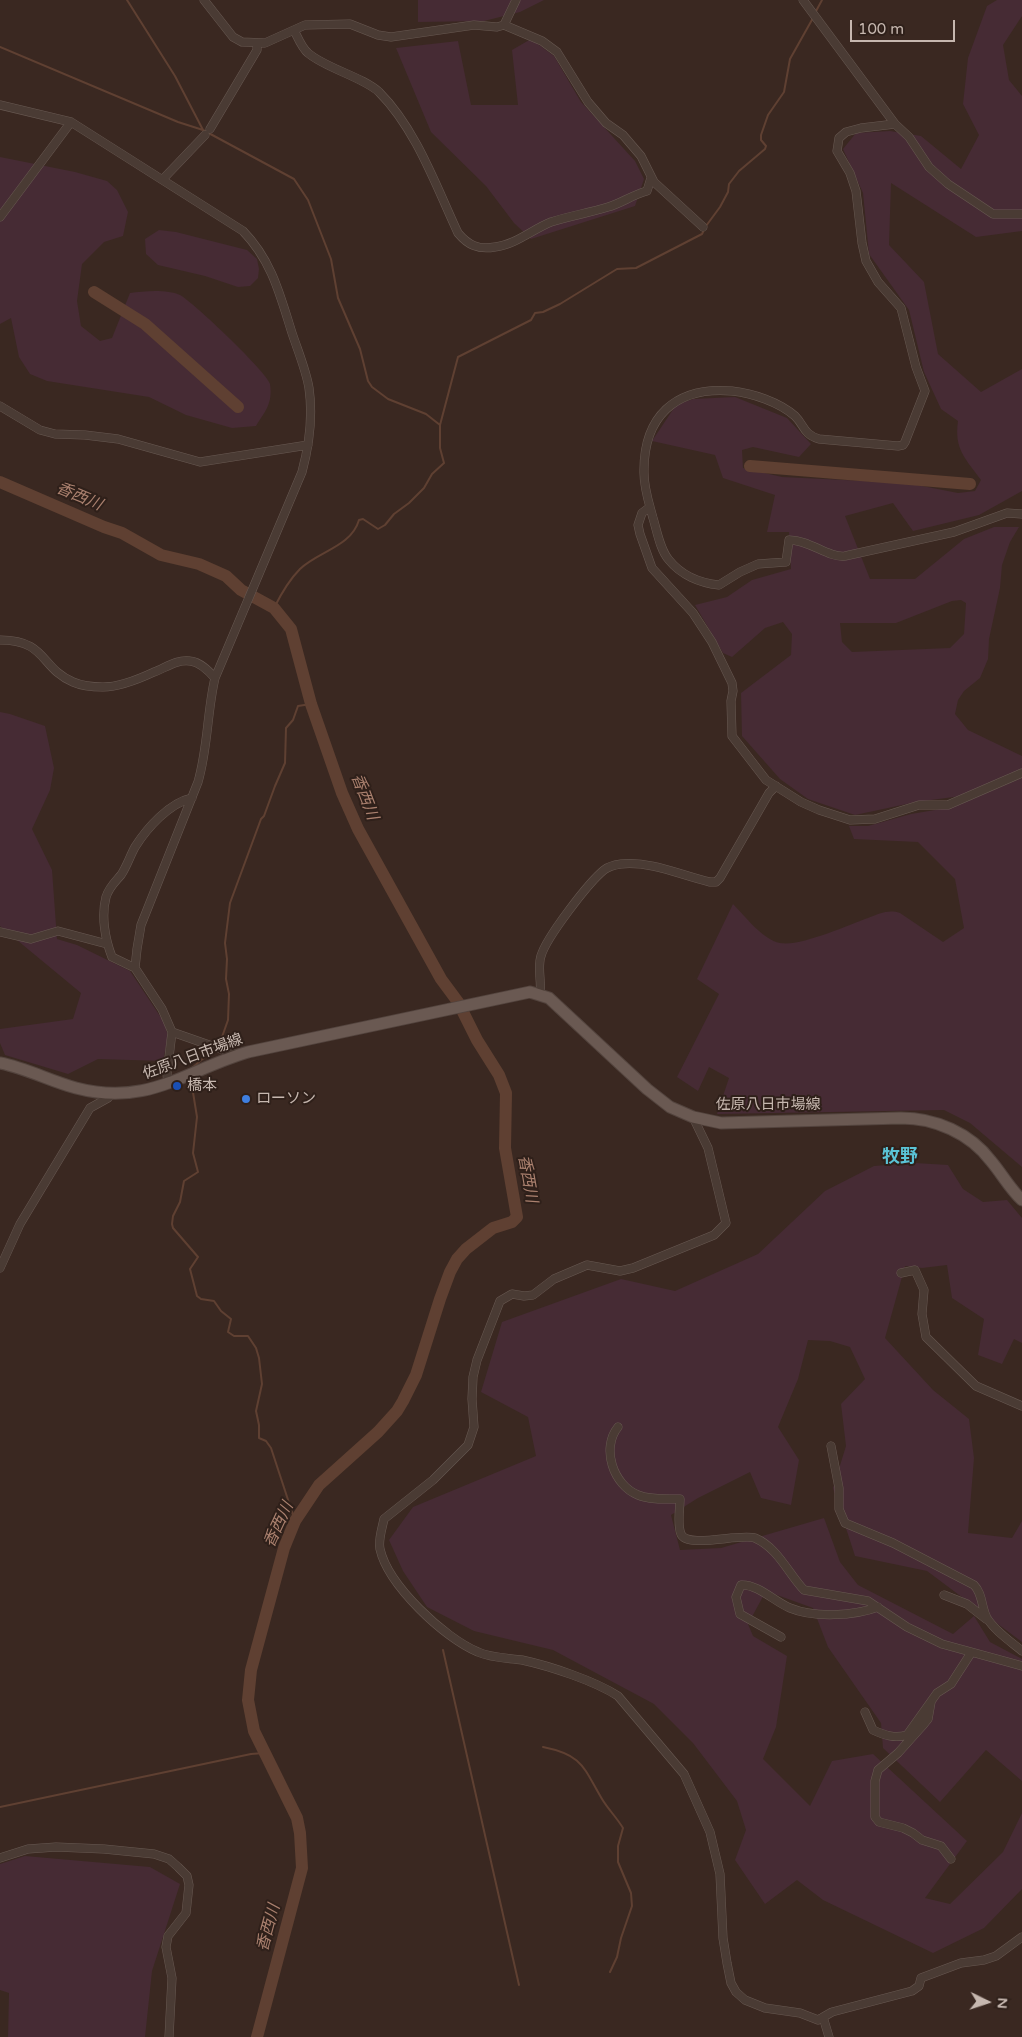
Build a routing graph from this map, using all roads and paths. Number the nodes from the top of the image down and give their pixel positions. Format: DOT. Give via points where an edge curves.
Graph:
graph roads {
  1 [pos="204,0"];
  2 [pos="516,0"];
  3 [pos="803,0"];
  4 [pos="504,25"];
  5 [pos="294,30"];
  6 [pos="256,43"];
  7 [pos="0,105"];
  8 [pos="71,122"];
  9 [pos="895,124"];
  10 [pos="651,178"];
  11 [pos="162,179"];
  12 [pos="1022,214"];
  13 [pos="0,217"];
  14 [pos="703,227"];
  15 [pos="0,406"];
  16 [pos="308,445"];
  17 [pos="650,508"];
  18 [pos="1022,514"];
  19 [pos="0,640"];
  20 [pos="215,678"];
  21 [pos="1022,773"];
  22 [pos="776,786"];
  23 [pos="192,798"];
  24 [pos="0,932"];
  25 [pos="107,944"];
  26 [pos="135,968"];
  27 [pos="540,994"];
  28 [pos="172,1032"];
  29 [pos="238,1055"];
  30 [pos="0,1063"];
  31 [pos="168,1084"];
  32 [pos="112,1093"];
  33 [pos="693,1117"];
  34 [pos="1022,1200"];
  35 [pos="0,1268"];
  36 [pos="901,1273"];
  37 [pos="1022,1406"];
  38 [pos="618,1427"];
  39 [pos="831,1446"];
  40 [pos="944,1595"];
  41 [pos="878,1607"];
  42 [pos="988,1620"];
  43 [pos="782,1637"];
  44 [pos="1022,1651"];
  45 [pos="971,1653"];
  46 [pos="1022,1666"];
  47 [pos="931,1702"];
  48 [pos="865,1712"];
  49 [pos="0,1858"];
  50 [pos="951,1859"];
  51 [pos="1022,1937"];
  52 [pos="823,2017"];
  53 [pos="169,2037"];
  54 [pos="829,2037"];
  1 -- 6 [label="street" via="233,37 242,42"];
  2 -- 4 [label="street"];
  3 -- 9 [label="street"];
  4 -- 5 [label="street" via="391,37 350,24 305,25"];
  4 -- 10 [label="street" via="542,41 557,52 588,102 606,123 624,135 641,156"];
  5 -- 6 [label="street" via="265,43"];
  5 -- 10 [label="street" via="309,54 377,90 405,124 458,233 467,243 495,248 552,222 610,207 647,191"];
  6 -- 11 [label="street" via="257,50 208,132"];
  7 -- 8 [label="street"];
  8 -- 11 [label="street"];
  8 -- 13 [label="street"];
  9 -- 12 [label="street" via="909,137 929,168 948,184 993,214"];
  9 -- 17 [label="street" via="846,132 836,147 856,191 866,260 878,282 901,308 925,391 905,442 898,446 819,439 808,434 795,416 765,400 730,391 686,396 666,408 648,440 644,475"];
  10 -- 14 [label="street"];
  11 -- 16 [label="street" via="243,231 266,259 309,388"];
  15 -- 16 [label="street" via="40,430 118,439 200,462"];
  16 -- 20 [label="street" via="302,472"];
  17 -- 18 [label="street" via="667,559 692,578 719,585 758,564 786,562 789,540 807,542 845,556 954,532 1007,513"];
  17 -- 22 [label="street" via="642,513 638,525 652,568 693,613 712,642 732,683 732,736 760,774"];
  19 -- 20 [label="street" via="16,640 34,647 72,682 86,686 106,687 128,682 176,662 189,660 203,666"];
  20 -- 23 [label="street" via="202,768"];
  21 -- 22 [label="street" via="948,805 919,806 875,819 850,820 819,810"];
  22 -- 27 [label="street" via="716,882 636,863 611,866 602,871 543,950"];
  23 -- 25 [label="street" via="182,801 150,828 111,886 104,917"];
  23 -- 26 [label="street" via="141,925"];
  24 -- 25 [label="street" via="31,939 58,931"];
  25 -- 26 [label="street" via="112,957"];
  26 -- 28 [label="street" via="162,1009"];
  27 -- 29 [label="main road, 佐原八日市場線" via="521,993"];
  27 -- 33 [label="main road, 佐原八日市場線" via="647,1089 670,1107"];
  28 -- 29 [label="street"];
  28 -- 31 [label="street"];
  29 -- 31 [label="main road, 佐原八日市場線"];
  30 -- 32 [label="main road, 佐原八日市場線" via="76,1088"];
  31 -- 32 [label="main road, 佐原八日市場線" via="127,1094"];
  32 -- 35 [label="street" via="90,1108 32,1204"];
  33 -- 34 [label="main road, 佐原八日市場線" via="721,1123 901,1118 934,1122 956,1131 980,1148"];
  33 -- 52 [label="street" via="708,1148 726,1223 714,1235 633,1268 620,1271 587,1265 554,1279 533,1295 508,1296 500,1300 473,1377 474,1427 468,1445 433,1480 384,1519 380,1548 404,1591 426,1616 461,1643 479,1653 524,1661 570,1675 618,1696 684,1774 710,1832 720,1874 727,1963 736,1992 745,2000 765,2008 800,2013 818,2020"];
  36 -- 37 [label="street" via="915,1270 924,1290 922,1314 926,1337 976,1386"];
  38 -- 41 [label="street" via="612,1438 610,1456 618,1478 642,1497 680,1500 680,1529 685,1538 726,1540 742,1536 757,1539 781,1559 804,1590 858,1599"];
  39 -- 42 [label="street" via="839,1509 845,1524 893,1543 974,1585 980,1593"];
  40 -- 42 [label="street" via="967,1604"];
  41 -- 43 [label="street" via="848,1614 816,1613 791,1609 750,1586 741,1586 736,1597 740,1614"];
  41 -- 45 [label="street" via="929,1639"];
  42 -- 44 [label="street"];
  45 -- 46 [label="street"];
  45 -- 47 [label="street" via="951,1684"];
  47 -- 48 [label="street" via="907,1735 901,1737 873,1730"];
  47 -- 50 [label="street" via="928,1719 878,1770 875,1817 878,1822 903,1828 922,1840 941,1846"];
  49 -- 53 [label="street" via="28,1849 104,1849 154,1854 169,1859 187,1876 186,1913 168,1936 166,1947 172,1978"];
  51 -- 52 [label="street" via="996,1956 961,1963 921,1978 919,1986 912,1991"];
  52 -- 54 [label="street"];
}
